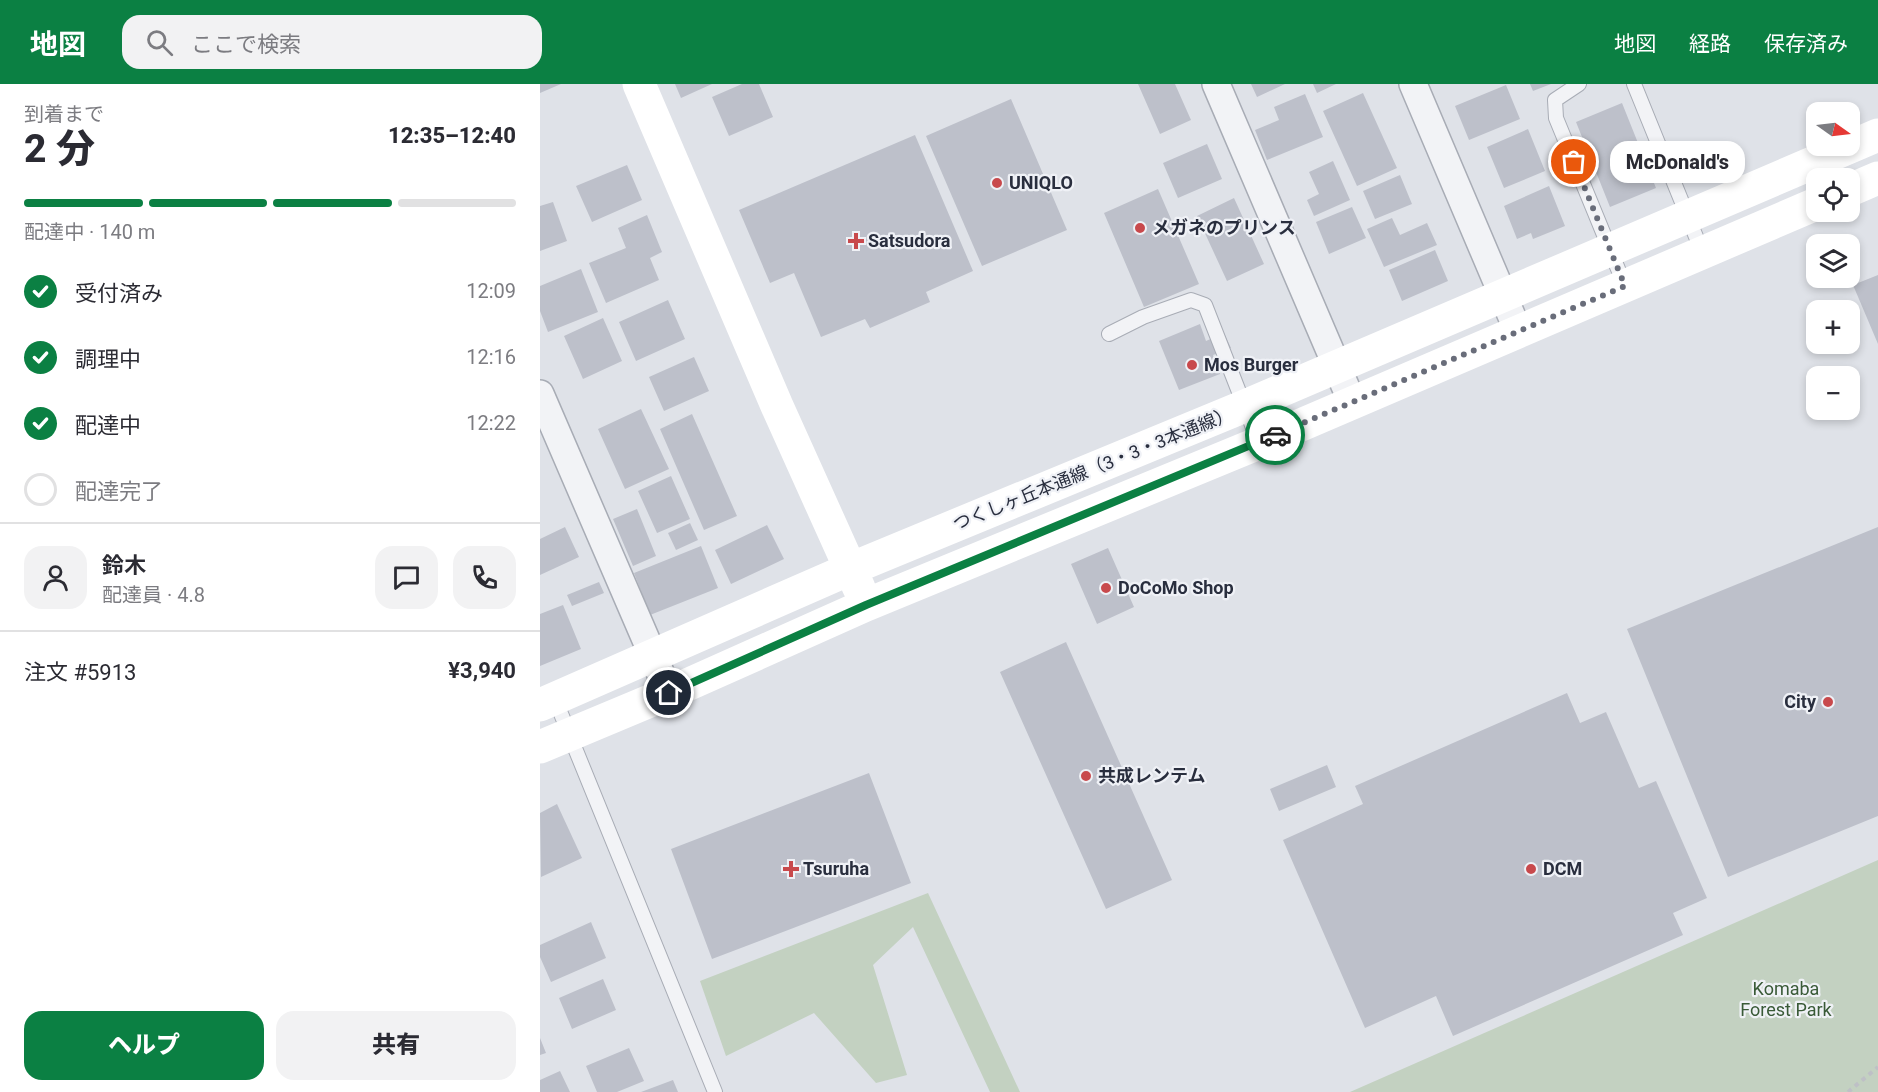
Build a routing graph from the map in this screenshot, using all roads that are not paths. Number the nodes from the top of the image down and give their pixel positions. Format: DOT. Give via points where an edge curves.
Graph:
graph roads {
  1 [pos="639,84"];
  2 [pos="1216,84"];
  3 [pos="1413,84"];
  4 [pos="1579,84"];
  5 [pos="1634,84"];
  6 [pos="1878,135"];
  7 [pos="1878,178"];
  8 [pos="1860,186"];
  9 [pos="1806,208"];
  10 [pos="1688,218"];
  11 [pos="1610,250"];
  12 [pos="1703,254"];
  13 [pos="1625,286"];
  14 [pos="1503,295"];
  15 [pos="1518,331"];
  16 [pos="1109,334"];
  17 [pos="1336,366"];
  18 [pos="540,394"];
  19 [pos="1352,402"];
  20 [pos="1245,406"];
  21 [pos="1259,443"];
  22 [pos="850,569"];
  23 [pos="866,605"];
  24 [pos="654,657"];
  25 [pos="669,693"];
  26 [pos="547,702"];
  27 [pos="570,735"];
  28 [pos="540,747"];
  29 [pos="715,1092"];
  1 -- 22 [label="street"];
  2 -- 17 [label="street"];
  3 -- 14 [label="street"];
  4 -- 11 [label="lane" via="1555,100 1556,118"];
  5 -- 10 [label="lane"];
  6 -- 10 [label="street, つくしヶ丘本通線（3・3・3本通線）"];
  7 -- 8 [label="street"];
  9 -- 12 [label="street, つくしヶ丘本通線（3・3・3本通線）"];
  10 -- 11 [label="street, つくしヶ丘本通線（3・3・3本通線）"];
  10 -- 12 [label="lane"];
  11 -- 13 [label="lane"];
  11 -- 14 [label="street, つくしヶ丘本通線（3・3・3本通線）"];
  12 -- 13 [label="street, つくしヶ丘本通線（3・3・3本通線）"];
  13 -- 15 [label="street, つくしヶ丘本通線（3・3・3本通線）"];
  14 -- 15 [label="street"];
  14 -- 17 [label="street, つくしヶ丘本通線（3・3・3本通線）"];
  15 -- 19 [label="street, つくしヶ丘本通線（3・3・3本通線）"];
  16 -- 20 [label="lane" via="1191,300 1205,305"];
  17 -- 19 [label="street"];
  17 -- 20 [label="street, つくしヶ丘本通線（3・3・3本通線）"];
  18 -- 24 [label="street"];
  19 -- 21 [label="street, つくしヶ丘本通線（3・3・3本通線）"];
  20 -- 21 [label="lane"];
  20 -- 22 [label="street, つくしヶ丘本通線（3・3・3本通線）"];
  21 -- 23 [label="street, つくしヶ丘本通線（3・3・3本通線）"];
  22 -- 23 [label="street"];
  22 -- 24 [label="street, つくしヶ丘本通線（3・3・3本通線）"];
  23 -- 25 [label="street, つくしヶ丘本通線（3・3・3本通線）"];
  24 -- 25 [label="street"];
  24 -- 26 [label="street, つくしヶ丘本通線（3・3・3本通線）"];
  25 -- 27 [label="street, つくしヶ丘本通線（3・3・3本通線）"];
  26 -- 27 [label="lane"];
  27 -- 28 [label="street, つくしヶ丘本通線（3・3・3本通線）"];
  27 -- 29 [label="lane"];
}
